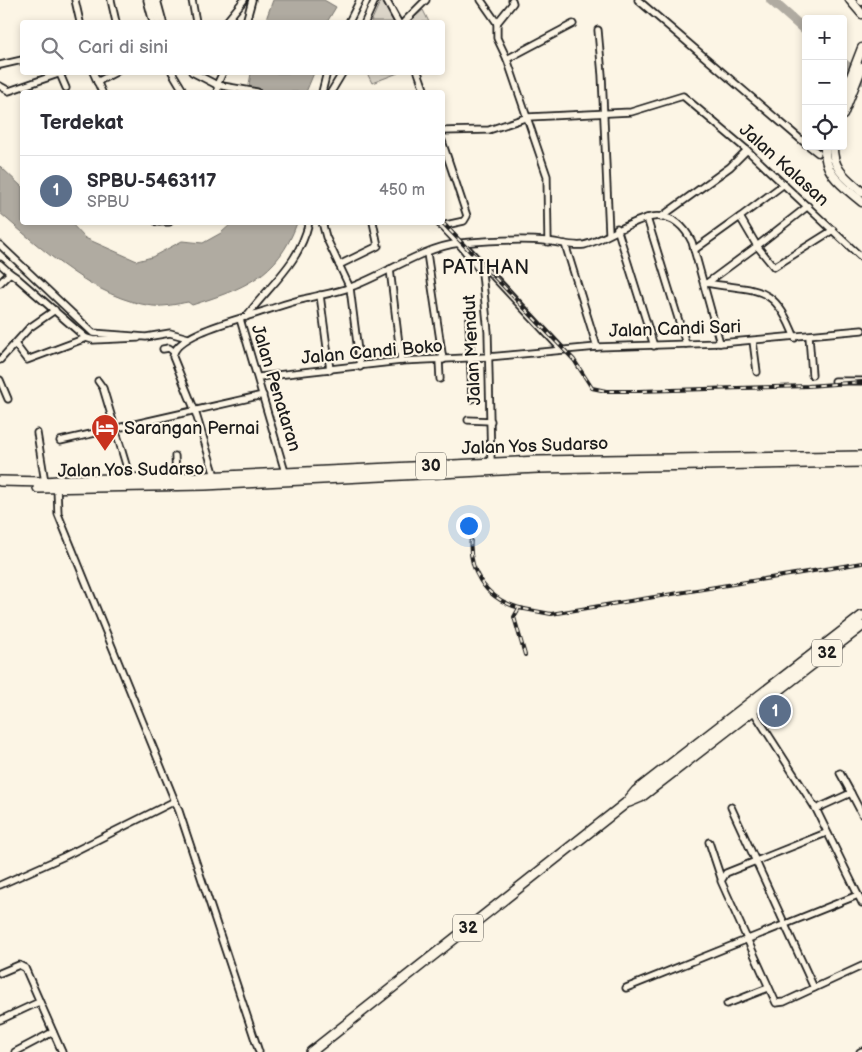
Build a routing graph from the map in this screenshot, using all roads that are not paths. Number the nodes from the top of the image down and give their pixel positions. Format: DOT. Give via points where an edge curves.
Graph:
graph roads {
  1 [pos="75,0"];
  2 [pos="111,0"];
  3 [pos="147,0"];
  4 [pos="152,0"];
  5 [pos="157,0"];
  6 [pos="192,0"];
  7 [pos="244,0"];
  8 [pos="252,0"];
  9 [pos="360,0"];
  10 [pos="375,0"];
  11 [pos="386,0"];
  12 [pos="426,0"];
  13 [pos="481,0"];
  14 [pos="638,0"];
  15 [pos="850,0"];
  16 [pos="514,1"];
  17 [pos="862,14"];
  18 [pos="80,20"];
  19 [pos="116,20"];
  20 [pos="152,20"];
  21 [pos="157,20"];
  22 [pos="162,20"];
  23 [pos="196,20"];
  24 [pos="228,20"];
  25 [pos="247,20"];
  26 [pos="351,20"];
  27 [pos="365,20"];
  28 [pos="397,20"];
  29 [pos="406,20"];
  30 [pos="497,23"];
  31 [pos="573,24"];
  32 [pos="598,30"];
  33 [pos="862,48"];
  34 [pos="507,59"];
  35 [pos="20,60"];
  36 [pos="0,65"];
  37 [pos="862,67"];
  38 [pos="56,75"];
  39 [pos="63,75"];
  40 [pos="94,75"];
  41 [pos="110,75"];
  42 [pos="174,75"];
  43 [pos="197,75"];
  44 [pos="222,75"];
  45 [pos="326,75"];
  46 [pos="341,75"];
  47 [pos="419,75"];
  48 [pos="97,82"];
  49 [pos="217,85"];
  50 [pos="0,86"];
  51 [pos="847,87"];
  52 [pos="66,88"];
  53 [pos="101,90"];
  54 [pos="183,90"];
  55 [pos="218,90"];
  56 [pos="245,90"];
  57 [pos="322,90"];
  58 [pos="332,90"];
  59 [pos="424,90"];
  60 [pos="847,105"];
  61 [pos="603,115"];
  62 [pos="528,117"];
  63 [pos="445,131"];
  64 [pos="802,141"];
  65 [pos="445,150"];
  66 [pos="747,150"];
  67 [pos="814,150"];
  68 [pos="825,150"];
  69 [pos="833,150"];
  70 [pos="818,153"];
  71 [pos="784,184"];
  72 [pos="862,192"];
  73 [pos="862,202"];
  74 [pos="808,206"];
  75 [pos="661,217"];
  76 [pos="740,217"];
  77 [pos="647,218"];
  78 [pos="445,223"];
  79 [pos="308,225"];
  80 [pos="323,225"];
  81 [pos="374,225"];
  82 [pos="440,225"];
  83 [pos="618,228"];
  84 [pos="833,230"];
  85 [pos="609,233"];
  86 [pos="548,242"];
  87 [pos="565,244"];
  88 [pos="0,245"];
  89 [pos="460,245"];
  90 [pos="757,246"];
  91 [pos="694,250"];
  92 [pos="427,253"];
  93 [pos="862,258"];
  94 [pos="0,264"];
  95 [pos="339,265"];
  96 [pos="390,270"];
  97 [pos="485,272"];
  98 [pos="10,273"];
  99 [pos="0,283"];
  100 [pos="706,283"];
  101 [pos="350,288"];
  102 [pos="320,295"];
  103 [pos="55,310"];
  104 [pos="243,318"];
  105 [pos="469,320"];
  106 [pos="862,330"];
  107 [pos="184,336"];
  108 [pos="809,336"];
  109 [pos="146,337"];
  110 [pos="86,338"];
  111 [pos="795,338"];
  112 [pos="753,341"];
  113 [pos="15,344"];
  114 [pos="686,344"];
  115 [pos="720,344"];
  116 [pos="654,346"];
  117 [pos="597,347"];
  118 [pos="0,348"];
  119 [pos="163,349"];
  120 [pos="561,349"];
  121 [pos="174,352"];
  122 [pos="6,353"];
  123 [pos="488,357"];
  124 [pos="470,358"];
  125 [pos="0,360"];
  126 [pos="441,360"];
  127 [pos="401,361"];
  128 [pos="360,367"];
  129 [pos="330,370"];
  130 [pos="757,372"];
  131 [pos="812,375"];
  132 [pos="259,378"];
  133 [pos="440,379"];
  134 [pos="0,380"];
  135 [pos="98,381"];
  136 [pos="862,381"];
  137 [pos="835,382"];
  138 [pos="263,395"];
  139 [pos="8,398"];
  140 [pos="472,398"];
  141 [pos="195,411"];
  142 [pos="468,420"];
  143 [pos="491,421"];
  144 [pos="115,430"];
  145 [pos="37,434"];
  146 [pos="60,441"];
  147 [pos="175,456"];
  148 [pos="862,456"];
  149 [pos="862,462"];
  150 [pos="491,464"];
  151 [pos="285,472"];
  152 [pos="357,473"];
  153 [pos="215,476"];
  154 [pos="130,478"];
  155 [pos="176,478"];
  156 [pos="0,481"];
  157 [pos="45,482"];
  158 [pos="71,484"];
  159 [pos="0,487"];
  160 [pos="57,488"];
  161 [pos="862,616"];
  162 [pos="862,626"];
  163 [pos="835,642"];
  164 [pos="751,707"];
  165 [pos="840,773"];
  166 [pos="851,793"];
  167 [pos="175,800"];
  168 [pos="731,807"];
  169 [pos="816,809"];
  170 [pos="862,814"];
  171 [pos="826,833"];
  172 [pos="709,842"];
  173 [pos="757,860"];
  174 [pos="721,878"];
  175 [pos="0,885"];
  176 [pos="858,895"];
  177 [pos="862,903"];
  178 [pos="786,924"];
  179 [pos="746,940"];
  180 [pos="862,966"];
  181 [pos="0,972"];
  182 [pos="626,988"];
  183 [pos="768,988"];
  184 [pos="814,988"];
  185 [pos="39,1002"];
  186 [pos="727,1004"];
  187 [pos="0,1020"];
  188 [pos="53,1032"];
  189 [pos="15,1052"];
  190 [pos="62,1052"];
  191 [pos="260,1052"];
  192 [pos="311,1052"];
  1 -- 18 [label="street"];
  2 -- 19 [label="street"];
  3 -- 20 [label="street"];
  4 -- 21 [label="street"];
  5 -- 22 [label="street"];
  6 -- 23 [label="street"];
  7 -- 24 [label="street"];
  8 -- 25 [label="street"];
  9 -- 26 [label="street"];
  10 -- 27 [label="street"];
  11 -- 28 [label="street"];
  12 -- 29 [label="street"];
  13 -- 30 [label="street"];
  14 -- 64 [label="street"];
  15 -- 17 [label="main road"];
  16 -- 30 [label="street"];
  30 -- 34 [label="street" via="498,41"];
  31 -- 34 [label="street"];
  32 -- 61 [label="street"];
  33 -- 51 [label="main road"];
  34 -- 62 [label="street"];
  35 -- 36 [label="street"];
  37 -- 60 [label="main road"];
  38 -- 50 [label="street" via="9,91"];
  39 -- 52 [label="street"];
  40 -- 48 [label="street"];
  41 -- 48 [label="street"];
  42 -- 54 [label="street"];
  43 -- 49 [label="street"];
  44 -- 49 [label="street"];
  45 -- 57 [label="street"];
  46 -- 58 [label="street"];
  47 -- 59 [label="street"];
  48 -- 53 [label="street"];
  49 -- 55 [label="street"];
  49 -- 56 [label="street"];
  61 -- 62 [label="street"];
  61 -- 66 [label="street, Jalan Kalasan" via="631,112 683,96"];
  61 -- 85 [label="street"];
  62 -- 63 [label="street" via="490,130"];
  62 -- 86 [label="street" via="548,180"];
  65 -- 78 [label="street" via="467,216 464,221"];
  66 -- 71 [label="street, Jalan Kalasan"];
  66 -- 75 [label="street" via="730,167"];
  67 -- 70 [label="street"];
  68 -- 73 [label="main road" via="825,163 830,174"];
  69 -- 72 [label="main road" via="837,169"];
  71 -- 74 [label="street, Jalan Kalasan"];
  71 -- 76 [label="street"];
  74 -- 84 [label="street, Jalan Kalasan"];
  74 -- 90 [label="street"];
  75 -- 77 [label="street, Jalan Penataran"];
  75 -- 91 [label="street" via="679,225 689,236"];
  76 -- 90 [label="street"];
  76 -- 91 [label="street"];
  77 -- 83 [label="street, Jalan Penataran"];
  77 -- 114 [label="street"];
  79 -- 104 [label="street" via="294,261"];
  80 -- 95 [label="street"];
  81 -- 95 [label="street" via="378,246"];
  82 -- 89 [label="street, Jalan Mendut"];
  83 -- 85 [label="street, Jalan Penataran"];
  83 -- 116 [label="street"];
  84 -- 90 [label="street" via="775,268"];
  84 -- 93 [label="street, Jalan Kalasan"];
  85 -- 87 [label="street, Jalan Penataran" via="584,245"];
  86 -- 87 [label="street, Jalan Penataran"];
  86 -- 89 [label="street, Jalan Penataran"];
  87 -- 117 [label="street"];
  88 -- 109 [label="street" via="93,333"];
  89 -- 92 [label="street, Jalan Penataran"];
  89 -- 97 [label="street, Jalan Mendut"];
  90 -- 100 [label="street"];
  91 -- 100 [label="street"];
  92 -- 96 [label="street, Jalan Penataran"];
  92 -- 126 [label="street"];
  94 -- 98 [label="street"];
  95 -- 101 [label="street"];
  96 -- 101 [label="street, Jalan Penataran"];
  96 -- 127 [label="street"];
  97 -- 120 [label="street"];
  97 -- 123 [label="street, Jalan Mendut"];
  98 -- 99 [label="street"];
  98 -- 103 [label="street"];
  100 -- 111 [label="street" via="747,288 765,294 784,310"];
  100 -- 115 [label="street"];
  101 -- 102 [label="street, Jalan Penataran"];
  101 -- 128 [label="street"];
  102 -- 104 [label="street, Jalan Penataran"];
  102 -- 129 [label="street"];
  103 -- 110 [label="street"];
  103 -- 113 [label="street" via="28,328"];
  104 -- 107 [label="street"];
  104 -- 132 [label="street, Jalan Penataran"];
  105 -- 124 [label="street"];
  106 -- 108 [label="street, Jalan Candi Sari"];
  107 -- 109 [label="street" via="170,333"];
  107 -- 121 [label="street"];
  108 -- 111 [label="street, Jalan Candi Sari"];
  108 -- 131 [label="street"];
  109 -- 110 [label="street" via="122,341"];
  110 -- 113 [label="street" via="27,360"];
  111 -- 112 [label="street, Jalan Candi Sari"];
  112 -- 115 [label="street, Jalan Candi Sari"];
  112 -- 130 [label="street"];
  113 -- 122 [label="street"];
  114 -- 115 [label="street, Jalan Candi Sari"];
  114 -- 116 [label="street, Jalan Candi Sari"];
  116 -- 117 [label="street, Jalan Candi Sari"];
  117 -- 120 [label="street, Jalan Candi Sari"];
  118 -- 122 [label="street"];
  119 -- 121 [label="street" via="169,348"];
  120 -- 123 [label="street, Jalan Candi Sari"];
  121 -- 141 [label="street"];
  122 -- 125 [label="street"];
  123 -- 124 [label="street, Jalan Candi Boko"];
  123 -- 143 [label="street, Jalan Mendut"];
  124 -- 126 [label="street, Jalan Candi Boko"];
  124 -- 140 [label="street"];
  126 -- 127 [label="street, Jalan Candi Boko"];
  126 -- 133 [label="street"];
  127 -- 128 [label="street, Jalan Candi Boko"];
  128 -- 129 [label="street, Jalan Candi Boko"];
  129 -- 132 [label="street, Jalan Candi Boko"];
  132 -- 138 [label="street, Jalan Penataran"];
  134 -- 139 [label="street"];
  135 -- 144 [label="street"];
  136 -- 137 [label="street"];
  138 -- 141 [label="street"];
  138 -- 151 [label="street, Jalan Penataran"];
  141 -- 144 [label="street"];
  141 -- 153 [label="street"];
  142 -- 143 [label="street"];
  143 -- 150 [label="street, Jalan Mendut"];
  144 -- 146 [label="street"];
  144 -- 154 [label="street"];
  145 -- 157 [label="street"];
  147 -- 155 [label="street"];
  148 -- 150 [label="highway, Jalan Yos Sudarso / 30"];
  149 -- 152 [label="highway, Jalan Yos Sudarso / 30"];
  150 -- 152 [label="highway, Jalan Yos Sudarso / 30"];
  151 -- 152 [label="highway, Jalan Yos Sudarso / 30"];
  151 -- 153 [label="highway, Jalan Yos Sudarso / 30"];
  152 -- 158 [label="highway, Jalan Yos Sudarso / 30" via="205,486"];
  153 -- 155 [label="highway, Jalan Yos Sudarso / 30"];
  154 -- 155 [label="highway, Jalan Yos Sudarso / 30"];
  154 -- 158 [label="highway, Jalan Yos Sudarso / 30"];
  156 -- 157 [label="highway, Jalan Yos Sudarso / 30"];
  157 -- 158 [label="highway, Jalan Yos Sudarso / 30"];
  158 -- 160 [label="highway, Jalan Yos Sudarso / 30"];
  159 -- 160 [label="highway, Jalan Yos Sudarso / 30"];
  160 -- 167 [label="street" via="58,514"];
  161 -- 163 [label="highway, 32"];
  162 -- 163 [label="highway, 32"];
  163 -- 164 [label="highway, 32"];
  164 -- 169 [label="street"];
  164 -- 192 [label="highway, 32" via="636,791 626,803"];
  165 -- 166 [label="street"];
  166 -- 169 [label="street"];
  166 -- 170 [label="street"];
  167 -- 175 [label="street"];
  167 -- 191 [label="street"];
  168 -- 173 [label="street"];
  169 -- 171 [label="street"];
  171 -- 173 [label="street"];
  171 -- 176 [label="street"];
  172 -- 174 [label="street"];
  173 -- 174 [label="street"];
  173 -- 178 [label="street"];
  174 -- 179 [label="street"];
  176 -- 177 [label="street"];
  176 -- 178 [label="street"];
  178 -- 179 [label="street"];
  178 -- 184 [label="street"];
  179 -- 182 [label="street"];
  179 -- 183 [label="street"];
  180 -- 184 [label="street"];
  181 -- 185 [label="street" via="22,966"];
  183 -- 184 [label="street" via="779,1004"];
  183 -- 186 [label="street"];
  185 -- 187 [label="street"];
  185 -- 188 [label="street"];
  188 -- 189 [label="street"];
  188 -- 190 [label="street"];
}
